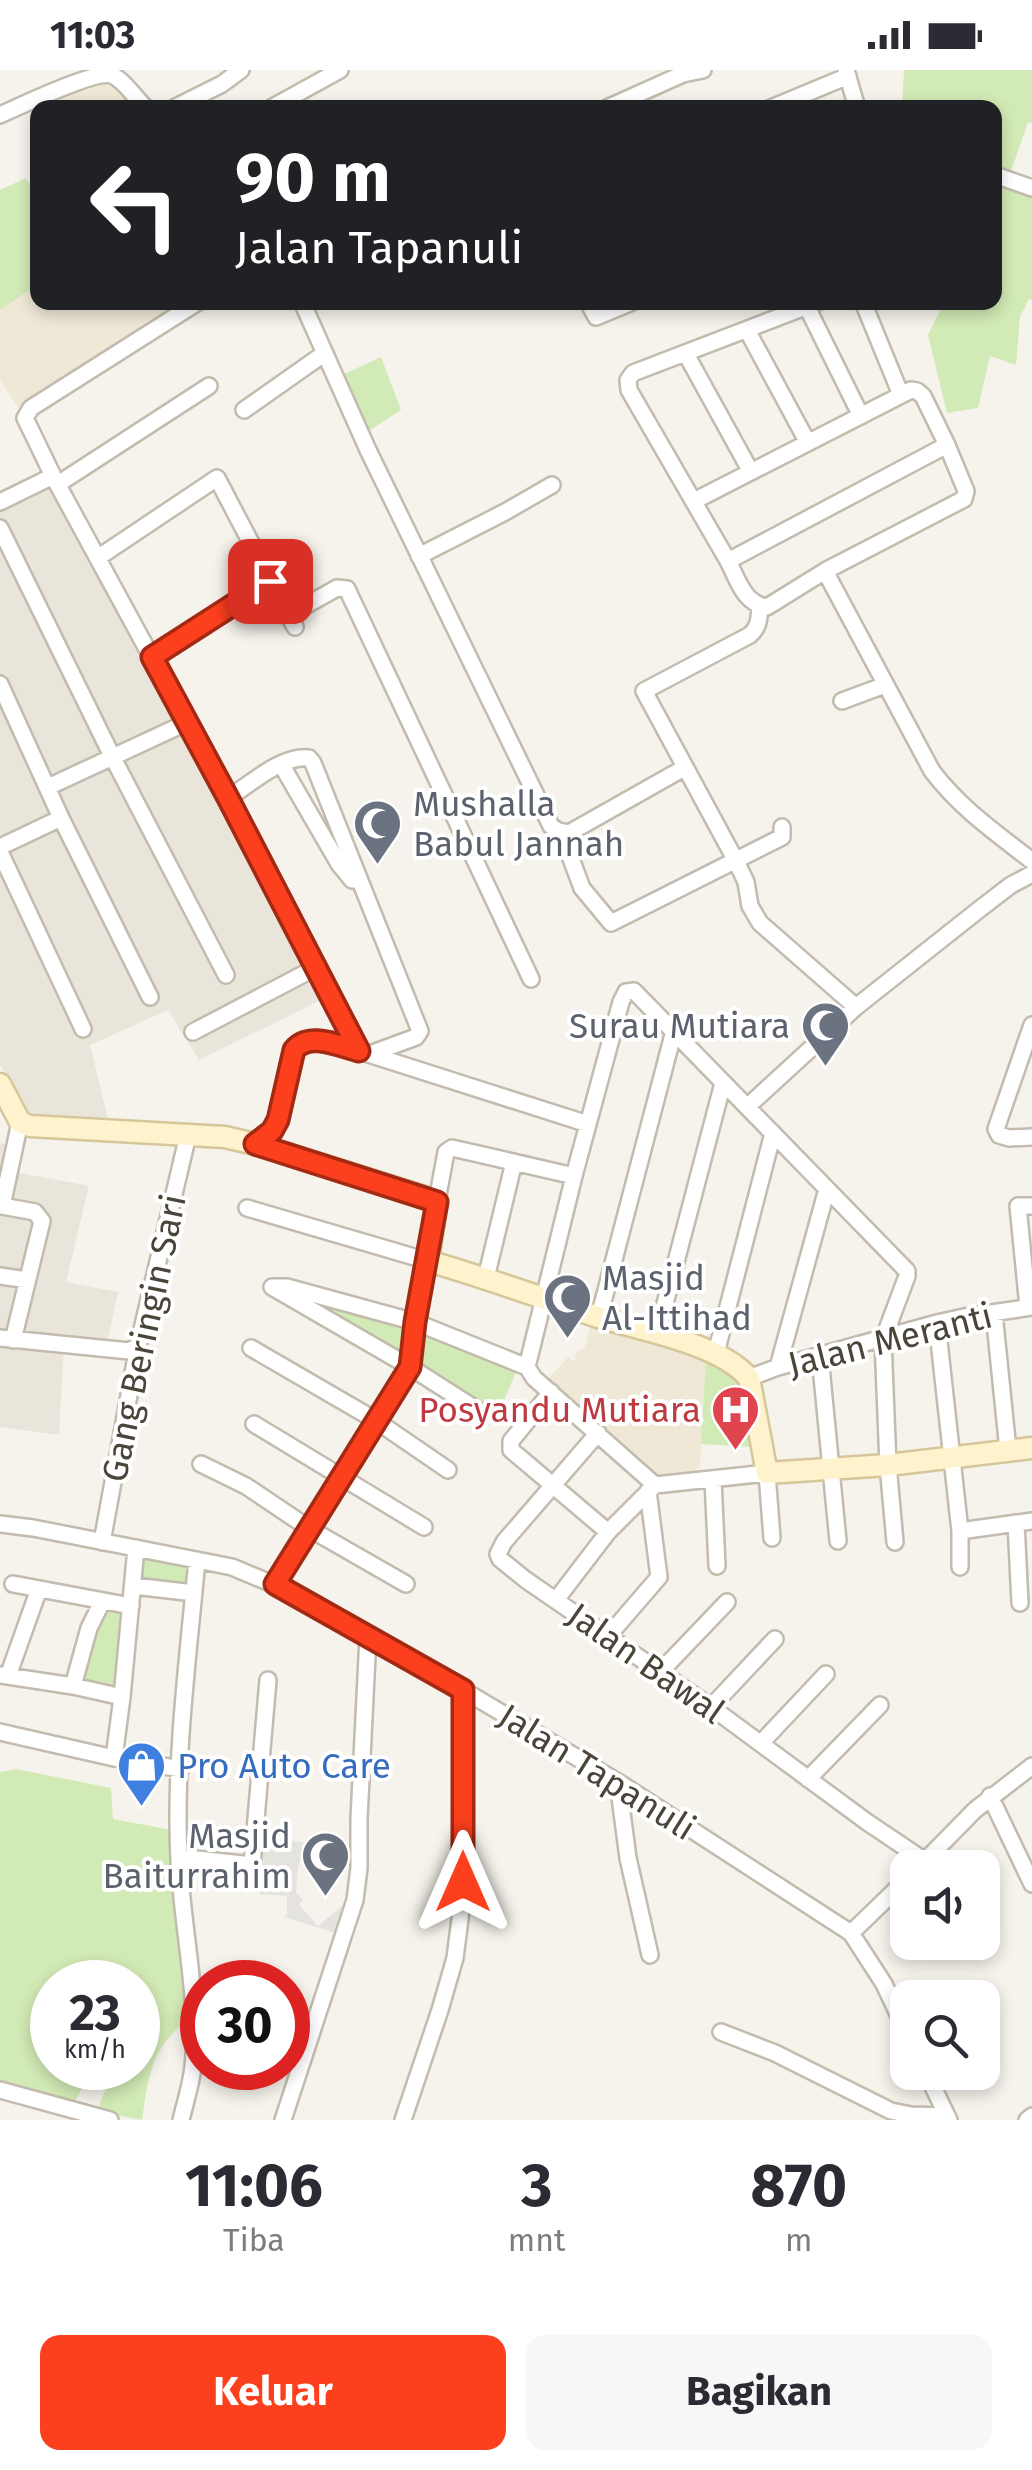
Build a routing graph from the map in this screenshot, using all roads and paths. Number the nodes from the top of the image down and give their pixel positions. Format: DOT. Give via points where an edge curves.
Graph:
graph roads {
  1 [pos="241,70"];
  2 [pos="340,70"];
  3 [pos="703,70"];
  4 [pos="681,72"];
  5 [pos="847,73"];
  6 [pos="32,100"];
  7 [pos="138,100"];
  8 [pos="191,100"];
  9 [pos="286,100"];
  10 [pos="637,100"];
  11 [pos="788,100"];
  12 [pos="855,100"];
  13 [pos="30,101"];
  14 [pos="0,114"];
  15 [pos="1002,177"];
  16 [pos="1032,188"];
  17 [pos="186,310"];
  18 [pos="306,310"];
  19 [pos="592,310"];
  20 [pos="613,310"];
  21 [pos="800,310"];
  22 [pos="815,310"];
  23 [pos="867,310"];
  24 [pos="747,330"];
  25 [pos="325,352"];
  26 [pos="686,354"];
  27 [pos="210,386"];
  28 [pos="901,395"];
  29 [pos="244,410"];
  30 [pos="861,416"];
  31 [pos="808,443"];
  32 [pos="946,445"];
  33 [pos="751,472"];
  34 [pos="56,480"];
  35 [pos="552,485"];
  36 [pos="694,501"];
  37 [pos="0,502"];
  38 [pos="0,528"];
  39 [pos="420,556"];
  40 [pos="99,557"];
  41 [pos="728,561"];
  42 [pos="826,571"];
  43 [pos="270,581"];
  44 [pos="760,607"];
  45 [pos="152,657"];
  46 [pos="0,684"];
  47 [pos="885,685"];
  48 [pos="842,701"];
  49 [pos="188,722"];
  50 [pos="113,758"];
  51 [pos="281,764"];
  52 [pos="684,768"];
  53 [pos="48,788"];
  54 [pos="228,798"];
  55 [pos="332,814"];
  56 [pos="62,818"];
  57 [pos="314,822"];
  58 [pos="782,827"];
  59 [pos="562,832"];
  60 [pos="0,849"];
  61 [pos="736,861"];
  62 [pos="1032,861"];
  63 [pos="1032,874"];
  64 [pos="363,894"];
  65 [pos="315,968"];
  66 [pos="226,975"];
  67 [pos="531,979"];
  68 [pos="150,998"];
  69 [pos="856,1008"];
  70 [pos="1032,1025"];
  71 [pos="83,1029"];
  72 [pos="674,1031"];
  73 [pos="193,1032"];
  74 [pos="364,1053"];
  75 [pos="1032,1071"];
  76 [pos="1014,1074"];
  77 [pos="724,1083"];
  78 [pos="0,1084"];
  79 [pos="747,1107"];
  80 [pos="20,1122"];
  81 [pos="588,1124"];
  82 [pos="773,1133"];
  83 [pos="188,1135"];
  84 [pos="1032,1137"];
  85 [pos="255,1144"];
  86 [pos="514,1162"];
  87 [pos="574,1176"];
  88 [pos="827,1189"];
  89 [pos="437,1202"];
  90 [pos="1,1206"];
  91 [pos="1032,1206"];
  92 [pos="247,1208"];
  93 [pos="428,1261"];
  94 [pos="0,1276"];
  95 [pos="486,1278"];
  96 [pos="27,1280"];
  97 [pos="544,1299"];
  98 [pos="1030,1307"];
  99 [pos="994,1312"];
  100 [pos="600,1317"];
  101 [pos="415,1322"];
  102 [pos="938,1324"];
  103 [pos="657,1334"];
  104 [pos="6,1339"];
  105 [pos="883,1340"];
  106 [pos="138,1346"];
  107 [pos="251,1348"];
  108 [pos="716,1353"];
  109 [pos="820,1356"];
  110 [pos="410,1367"];
  111 [pos="527,1367"];
  112 [pos="778,1368"];
  113 [pos="750,1378"];
  114 [pos="550,1392"];
  115 [pos="479,1411"];
  116 [pos="375,1420"];
  117 [pos="254,1424"];
  118 [pos="598,1433"];
  119 [pos="1032,1448"];
  120 [pos="1008,1450"];
  121 [pos="951,1458"];
  122 [pos="201,1464"];
  123 [pos="888,1465"];
  124 [pos="448,1470"];
  125 [pos="832,1470"];
  126 [pos="767,1474"];
  127 [pos="341,1478"];
  128 [pos="713,1479"];
  129 [pos="554,1487"];
  130 [pos="652,1488"];
  131 [pos="1024,1522"];
  132 [pos="0,1524"];
  133 [pos="424,1527"];
  134 [pos="310,1528"];
  135 [pos="960,1531"];
  136 [pos="608,1532"];
  137 [pos="772,1538"];
  138 [pos="838,1541"];
  139 [pos="102,1542"];
  140 [pos="894,1542"];
  141 [pos="136,1548"];
  142 [pos="197,1560"];
  143 [pos="718,1566"];
  144 [pos="960,1567"];
  145 [pos="13,1584"];
  146 [pos="275,1584"];
  147 [pos="406,1584"];
  148 [pos="134,1586"];
  149 [pos="38,1590"];
  150 [pos="194,1593"];
  151 [pos="556,1600"];
  152 [pos="102,1602"];
  153 [pos="727,1602"];
  154 [pos="1020,1603"];
  155 [pos="131,1606"];
  156 [pos="368,1636"];
  157 [pos="609,1636"];
  158 [pos="775,1639"];
  159 [pos="660,1672"];
  160 [pos="826,1674"];
  161 [pos="4,1676"];
  162 [pos="268,1680"];
  163 [pos="72,1686"];
  164 [pos="463,1690"];
  165 [pos="122,1697"];
  166 [pos="880,1705"];
  167 [pos="712,1707"];
  168 [pos="0,1732"];
  169 [pos="761,1743"];
  170 [pos="114,1758"];
  171 [pos="1032,1766"];
  172 [pos="181,1769"];
  173 [pos="808,1779"];
  174 [pos="618,1782"];
  175 [pos="990,1796"];
  176 [pos="903,1850"];
  177 [pos="936,1850"];
  178 [pos="179,1857"];
  179 [pos="1032,1884"];
  180 [pos="890,1895"];
  181 [pos="851,1933"];
  182 [pos="650,1955"];
  183 [pos="890,1996"];
  184 [pos="721,2032"];
  185 [pos="0,2090"];
  186 [pos="935,2090"];
  187 [pos="42,2102"];
  188 [pos="948,2118"];
  189 [pos="38,2120"];
  190 [pos="110,2120"];
  191 [pos="181,2120"];
  192 [pos="283,2120"];
  193 [pos="403,2120"];
  1 -- 8 [label="street"];
  2 -- 9 [label="street"];
  3 -- 4 [label="street"];
  4 -- 10 [label="street"];
  5 -- 11 [label="street"];
  5 -- 12 [label="street"];
  6 -- 7 [label="street" via="104,73"];
  13 -- 14 [label="street"];
  15 -- 16 [label="street"];
  17 -- 34 [label="street" via="28,411 25,418"];
  18 -- 25 [label="street"];
  19 -- 20 [label="street" via="596,317"];
  21 -- 24 [label="street"];
  22 -- 30 [label="street"];
  23 -- 28 [label="street"];
  24 -- 26 [label="street"];
  24 -- 31 [label="street"];
  25 -- 29 [label="street"];
  25 -- 39 [label="street"];
  26 -- 33 [label="street"];
  26 -- 36 [label="street" via="633,373 628,385"];
  27 -- 34 [label="street"];
  28 -- 30 [label="street"];
  28 -- 32 [label="street" via="915,390 923,396"];
  30 -- 31 [label="street"];
  31 -- 33 [label="street"];
  32 -- 41 [label="street"];
  32 -- 42 [label="street" via="964,498"];
  33 -- 36 [label="street"];
  34 -- 37 [label="street"];
  34 -- 40 [label="street"];
  35 -- 39 [label="street"];
  36 -- 41 [label="street"];
  38 -- 50 [label="street"];
  39 -- 59 [label="street" via="551,826"];
  40 -- 43 [label="street" via="217,478"];
  40 -- 45 [label="street"];
  41 -- 44 [label="street"];
  42 -- 44 [label="street"];
  42 -- 47 [label="street"];
  43 -- 45 [label="street"];
  43 -- 67 [label="street" via="291,621 337,588 347,590"];
  44 -- 52 [label="street" via="750,635 644,691"];
  45 -- 49 [label="street"];
  46 -- 53 [label="street"];
  47 -- 48 [label="street"];
  47 -- 62 [label="street" via="947,791"];
  49 -- 50 [label="street"];
  49 -- 54 [label="street"];
  50 -- 53 [label="street"];
  50 -- 66 [label="street"];
  51 -- 54 [label="street"];
  51 -- 55 [label="street" via="311,760"];
  51 -- 57 [label="street"];
  52 -- 59 [label="street"];
  52 -- 61 [label="street"];
  53 -- 56 [label="street"];
  54 -- 65 [label="street"];
  55 -- 57 [label="street"];
  55 -- 64 [label="street"];
  56 -- 60 [label="street"];
  56 -- 68 [label="street"];
  57 -- 64 [label="street"];
  58 -- 61 [label="street" via="782,836"];
  59 -- 61 [label="street" via="582,888 611,923"];
  60 -- 71 [label="street"];
  61 -- 69 [label="street" via="760,923"];
  63 -- 69 [label="street"];
  64 -- 74 [label="street" via="420,1032"];
  65 -- 73 [label="street"];
  65 -- 74 [label="street"];
  69 -- 79 [label="street"];
  70 -- 76 [label="street"];
  72 -- 77 [label="street"];
  72 -- 81 [label="street" via="636,993 624,994"];
  72 -- 100 [label="street"];
  74 -- 81 [label="street"];
  74 -- 85 [label="street" via="309,1040 299,1044 278,1120"];
  75 -- 76 [label="street"];
  76 -- 84 [label="street" via="996,1130 1006,1138"];
  77 -- 79 [label="street"];
  77 -- 103 [label="street"];
  78 -- 80 [label="street"];
  79 -- 82 [label="street"];
  80 -- 83 [label="street"];
  80 -- 90 [label="street"];
  81 -- 87 [label="street"];
  82 -- 88 [label="street"];
  82 -- 108 [label="street"];
  83 -- 85 [label="street"];
  83 -- 106 [label="street, Gang Beringin Sari"];
  85 -- 89 [label="street"];
  86 -- 87 [label="street"];
  86 -- 89 [label="street" via="454,1148 446,1152"];
  86 -- 95 [label="street"];
  87 -- 97 [label="street"];
  88 -- 105 [label="street" via="907,1271"];
  88 -- 112 [label="street"];
  89 -- 93 [label="street"];
  90 -- 96 [label="street" via="42,1218"];
  91 -- 98 [label="street" via="1018,1206"];
  92 -- 93 [label="street"];
  93 -- 95 [label="street"];
  93 -- 101 [label="street"];
  94 -- 96 [label="street"];
  95 -- 97 [label="street"];
  96 -- 104 [label="street"];
  97 -- 100 [label="street"];
  97 -- 111 [label="street"];
  98 -- 99 [label="street, Jalan Meranti"];
  99 -- 102 [label="street, Jalan Meranti"];
  99 -- 120 [label="street"];
  100 -- 103 [label="street"];
  101 -- 110 [label="street"];
  101 -- 110 [label="street" via="272,1287"];
  101 -- 111 [label="street"];
  102 -- 105 [label="street, Jalan Meranti"];
  102 -- 121 [label="street"];
  103 -- 108 [label="street"];
  104 -- 106 [label="street" via="129,1351"];
  105 -- 109 [label="street, Jalan Meranti"];
  105 -- 123 [label="street"];
  106 -- 139 [label="street, Gang Beringin Sari"];
  107 -- 116 [label="street"];
  108 -- 113 [label="street"];
  109 -- 112 [label="street, Jalan Meranti"];
  109 -- 125 [label="street"];
  110 -- 115 [label="street"];
  110 -- 116 [label="street"];
  111 -- 114 [label="street"];
  112 -- 113 [label="street, Jalan Meranti"];
  113 -- 126 [label="street"];
  114 -- 118 [label="street"];
  114 -- 129 [label="street" via="510,1444"];
  116 -- 124 [label="street"];
  116 -- 127 [label="street"];
  117 -- 127 [label="street"];
  118 -- 129 [label="street, Jalan Bawal"];
  118 -- 130 [label="street"];
  119 -- 120 [label="street"];
  120 -- 121 [label="street"];
  121 -- 123 [label="street"];
  121 -- 135 [label="street"];
  122 -- 134 [label="street"];
  123 -- 125 [label="street"];
  123 -- 140 [label="street"];
  125 -- 126 [label="street"];
  125 -- 138 [label="street"];
  126 -- 128 [label="street"];
  126 -- 137 [label="street"];
  127 -- 133 [label="street"];
  127 -- 134 [label="street"];
  128 -- 130 [label="street"];
  128 -- 143 [label="street"];
  129 -- 136 [label="street"];
  129 -- 151 [label="street, Jalan Bawal" via="498,1554"];
  130 -- 136 [label="street"];
  130 -- 157 [label="street" via="659,1577"];
  131 -- 135 [label="street"];
  131 -- 154 [label="street"];
  132 -- 139 [label="street, Jalan Tapanuli"];
  134 -- 146 [label="street"];
  134 -- 147 [label="street"];
  135 -- 144 [label="street"];
  136 -- 151 [label="street"];
  139 -- 141 [label="street, Jalan Tapanuli"];
  141 -- 142 [label="street, Jalan Tapanuli"];
  141 -- 148 [label="street"];
  142 -- 146 [label="street, Jalan Tapanuli"];
  142 -- 150 [label="street"];
  145 -- 149 [label="street"];
  146 -- 156 [label="street, Jalan Tapanuli"];
  148 -- 150 [label="street"];
  148 -- 155 [label="street"];
  149 -- 152 [label="street"];
  149 -- 161 [label="street"];
  150 -- 172 [label="street"];
  151 -- 157 [label="street, Jalan Bawal"];
  152 -- 155 [label="street"];
  152 -- 163 [label="street"];
  153 -- 159 [label="street"];
  155 -- 165 [label="street"];
  156 -- 164 [label="street, Jalan Tapanuli"];
  156 -- 192 [label="street" via="355,1900"];
  157 -- 159 [label="street, Jalan Bawal"];
  158 -- 167 [label="street"];
  159 -- 167 [label="street, Jalan Bawal"];
  160 -- 169 [label="street"];
  161 -- 163 [label="street"];
  162 -- 178 [label="street" via="252,1865"];
  163 -- 165 [label="street"];
  164 -- 174 [label="street, Jalan Tapanuli"];
  164 -- 193 [label="street" via="460,1919 440,2010"];
  165 -- 170 [label="street"];
  166 -- 173 [label="street"];
  167 -- 169 [label="street, Jalan Bawal"];
  168 -- 170 [label="street"];
  169 -- 173 [label="street, Jalan Bawal"];
  170 -- 172 [label="street"];
  171 -- 175 [label="street"];
  172 -- 178 [label="street"];
  173 -- 176 [label="street, Jalan Bawal"];
  174 -- 181 [label="street, Jalan Tapanuli"];
  174 -- 182 [label="street"];
  175 -- 177 [label="street"];
  175 -- 179 [label="street"];
  178 -- 191 [label="street" via="194,2019 193,2071"];
  180 -- 181 [label="street"];
  181 -- 183 [label="street, Jalan Tapanuli"];
  184 -- 188 [label="street" via="890,2111"];
  185 -- 187 [label="street"];
  186 -- 188 [label="street"];
  187 -- 189 [label="street"];
  187 -- 190 [label="street"];
}
